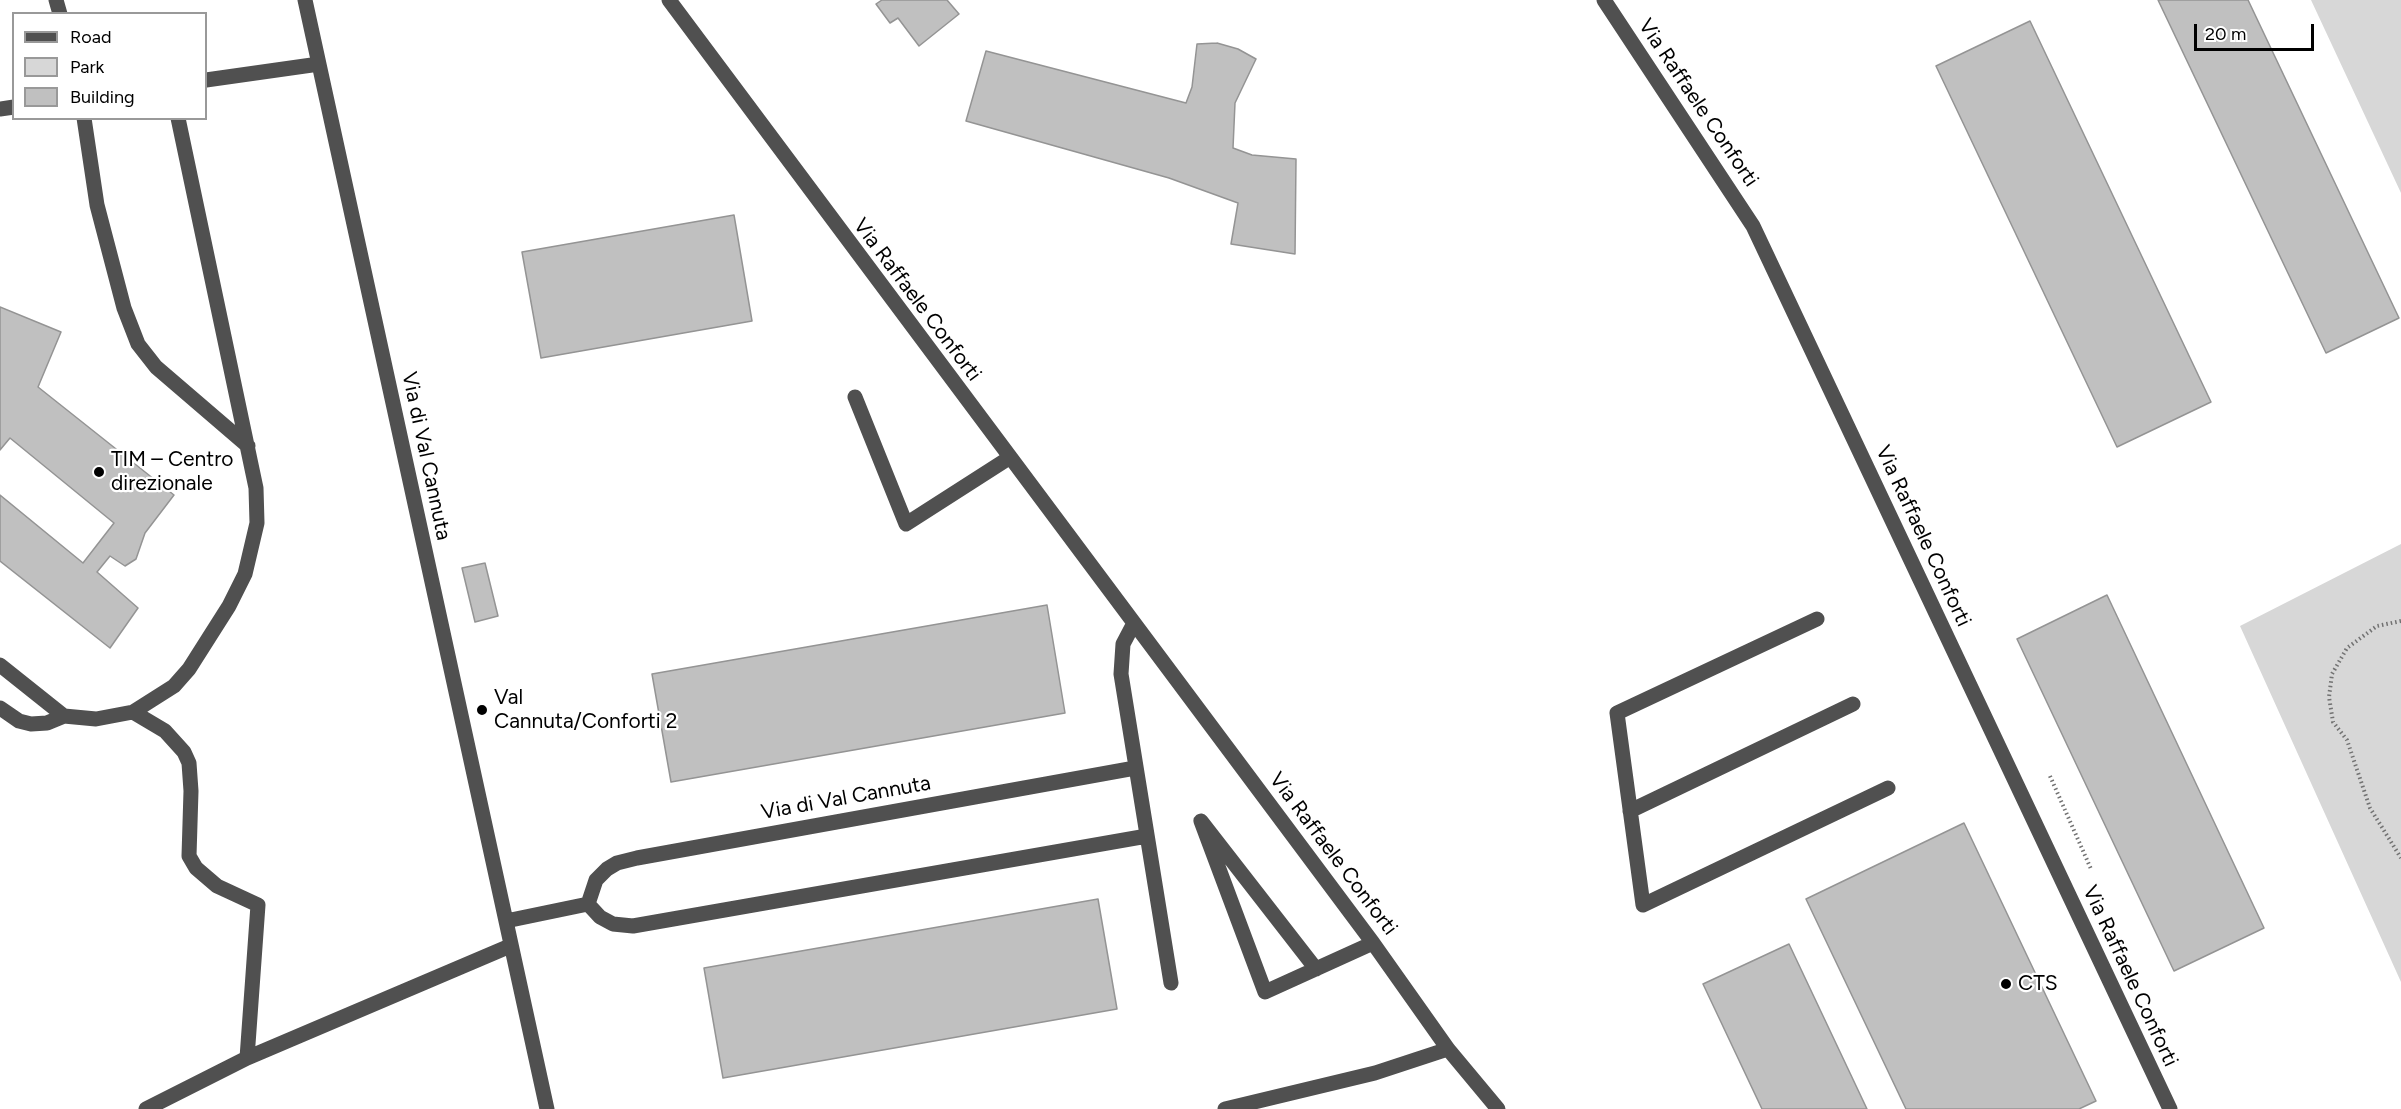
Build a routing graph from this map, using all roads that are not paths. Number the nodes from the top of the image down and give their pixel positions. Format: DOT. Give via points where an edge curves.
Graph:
graph roads {
  1 [pos="305,0"];
  2 [pos="669,0"];
  3 [pos="1604,0"];
  4 [pos="319,64"];
  5 [pos="207,80"];
  6 [pos="84,120"];
  7 [pos="178,120"];
  8 [pos="855,397"];
  9 [pos="248,446"];
  10 [pos="1009,458"];
  11 [pos="1817,619"];
  12 [pos="1133,625"];
  13 [pos="0,665"];
  14 [pos="1853,704"];
  15 [pos="0,708"];
  16 [pos="133,712"];
  17 [pos="64,716"];
  18 [pos="1135,768"];
  19 [pos="1888,788"];
  20 [pos="1630,811"];
  21 [pos="1147,836"];
  22 [pos="588,904"];
  23 [pos="506,921"];
  24 [pos="1373,943"];
  25 [pos="510,945"];
  26 [pos="1316,969"];
  27 [pos="1171,983"];
  28 [pos="1448,1049"];
  29 [pos="247,1058"];
  30 [pos="146,1109"];
  31 [pos="547,1109"];
  32 [pos="1225,1109"];
  33 [pos="1498,1109"];
  34 [pos="2170,1109"];
  1 -- 4 [label="street, Via di Val Cannuta"];
  2 -- 10 [label="street, Via Raffaele Conforti"];
  3 -- 34 [label="street, Via Raffaele Conforti" via="1753,226"];
  4 -- 5 [label="street"];
  4 -- 23 [label="street, Via di Val Cannuta"];
  6 -- 9 [label="street" via="97,205 124,308 138,344 156,367"];
  7 -- 9 [label="street"];
  8 -- 10 [label="street" via="906,524"];
  9 -- 16 [label="street" via="258,506 245,574 230,606 189,669 174,686"];
  10 -- 12 [label="street, Via Raffaele Conforti"];
  11 -- 20 [label="street" via="1617,713"];
  12 -- 18 [label="street" via="1123,644 1121,659"];
  12 -- 24 [label="street, Via Raffaele Conforti"];
  13 -- 17 [label="street"];
  14 -- 20 [label="street"];
  15 -- 17 [label="street" via="31,724"];
  16 -- 17 [label="street" via="96,719"];
  16 -- 29 [label="street" via="165,731 184,752 189,764 189,856 196,868 217,886 258,905"];
  18 -- 21 [label="street"];
  18 -- 22 [label="street, Via di Val Cannuta" via="637,858 607,869 596,880"];
  19 -- 20 [label="street" via="1643,905"];
  21 -- 22 [label="street" via="633,926 613,924"];
  21 -- 27 [label="street"];
  22 -- 23 [label="street"];
  23 -- 25 [label="street, Via di Val Cannuta"];
  24 -- 26 [label="street"];
  24 -- 28 [label="street, Via Raffaele Conforti"];
  25 -- 29 [label="street"];
  25 -- 31 [label="street, Via di Val Cannuta"];
  26 -- 26 [label="street" via="1265,992 1201,821 1251,886"];
  28 -- 32 [label="street" via="1375,1073"];
  28 -- 33 [label="street, Via Raffaele Conforti"];
  29 -- 30 [label="street"];
}
